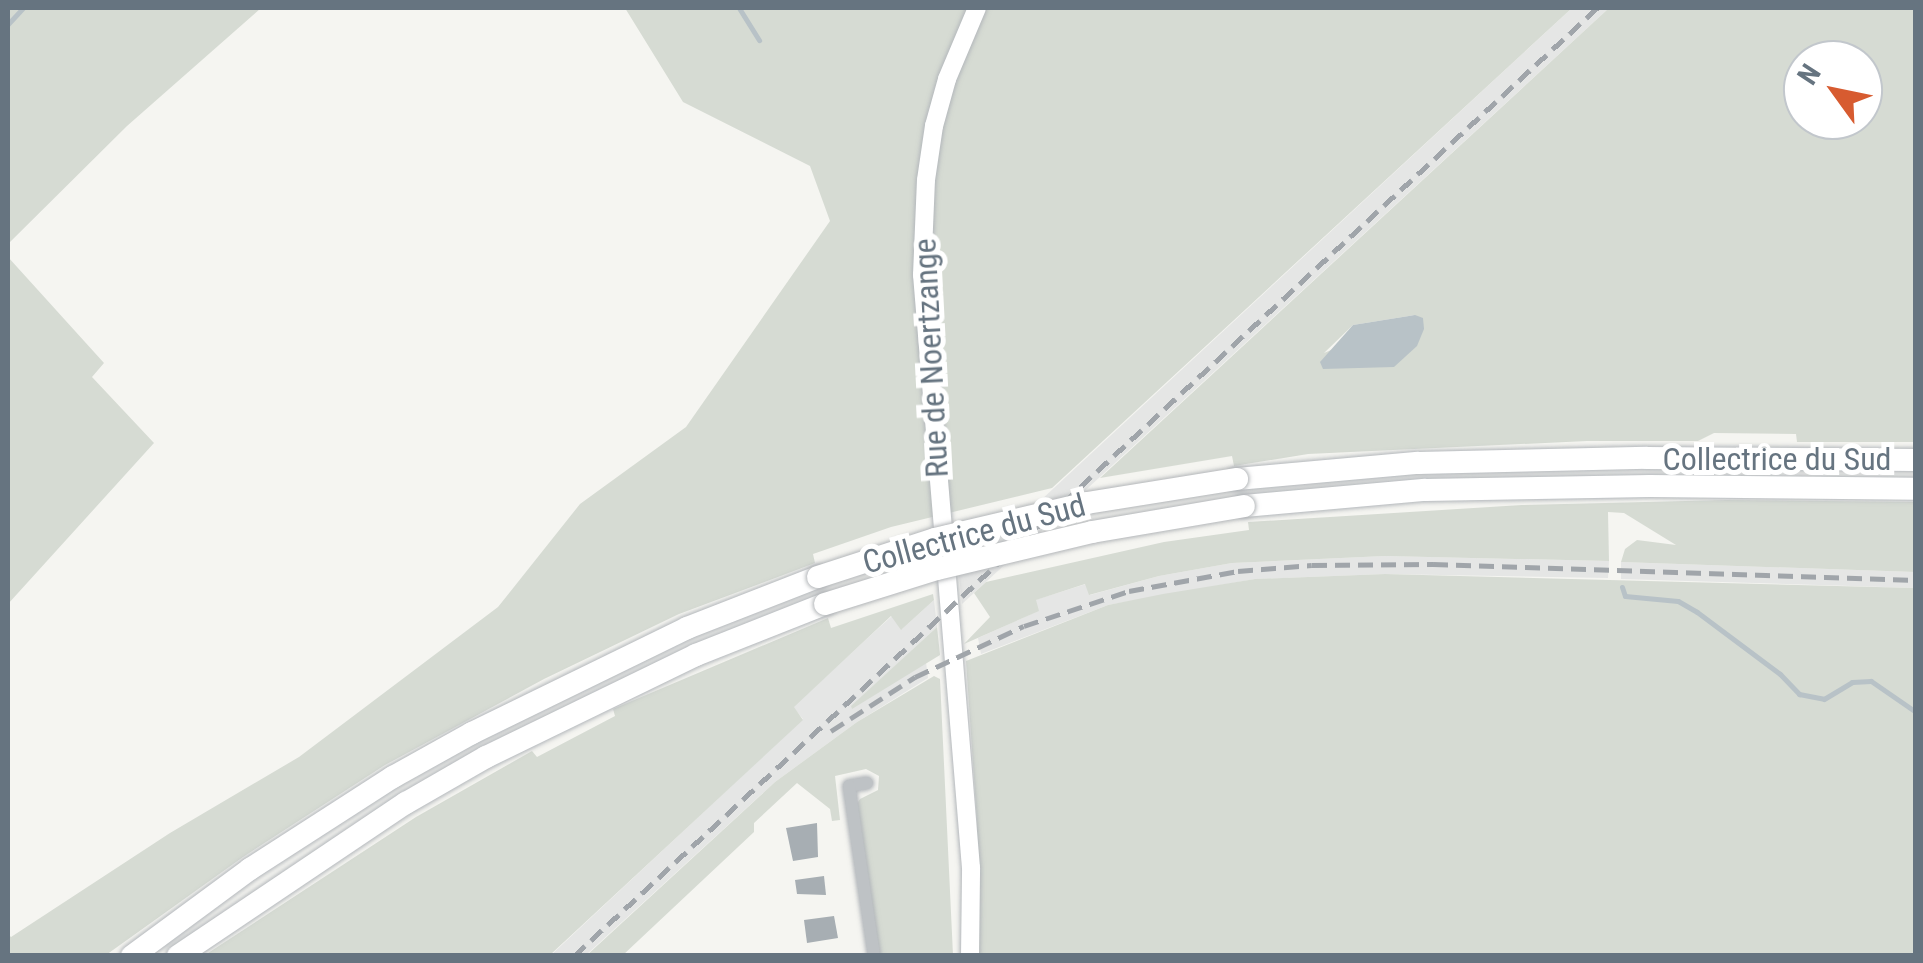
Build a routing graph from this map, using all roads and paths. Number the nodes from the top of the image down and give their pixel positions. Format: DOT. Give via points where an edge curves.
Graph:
graph roads {
  1 [pos="977,8"];
  2 [pos="1916,460"];
  3 [pos="1916,488"];
  4 [pos="867,783"];
  5 [pos="132,956"];
  6 [pos="178,956"];
  7 [pos="874,956"];
  8 [pos="970,956"];
  1 -- 8 [label="main road, Rue de Noertzange" via="934,126 922,275 968,831"];
  2 -- 5 [label="highway, Collectrice du Sud, bridge" via="1418,463 1087,503 935,540 818,576 687,628 472,733 250,869"];
  3 -- 6 [label="highway, Collectrice du Sud, bridge" via="1443,490 1244,506 936,569 696,654 486,757 391,812"];
  4 -- 7 [label="street" via="849,786"];
}
